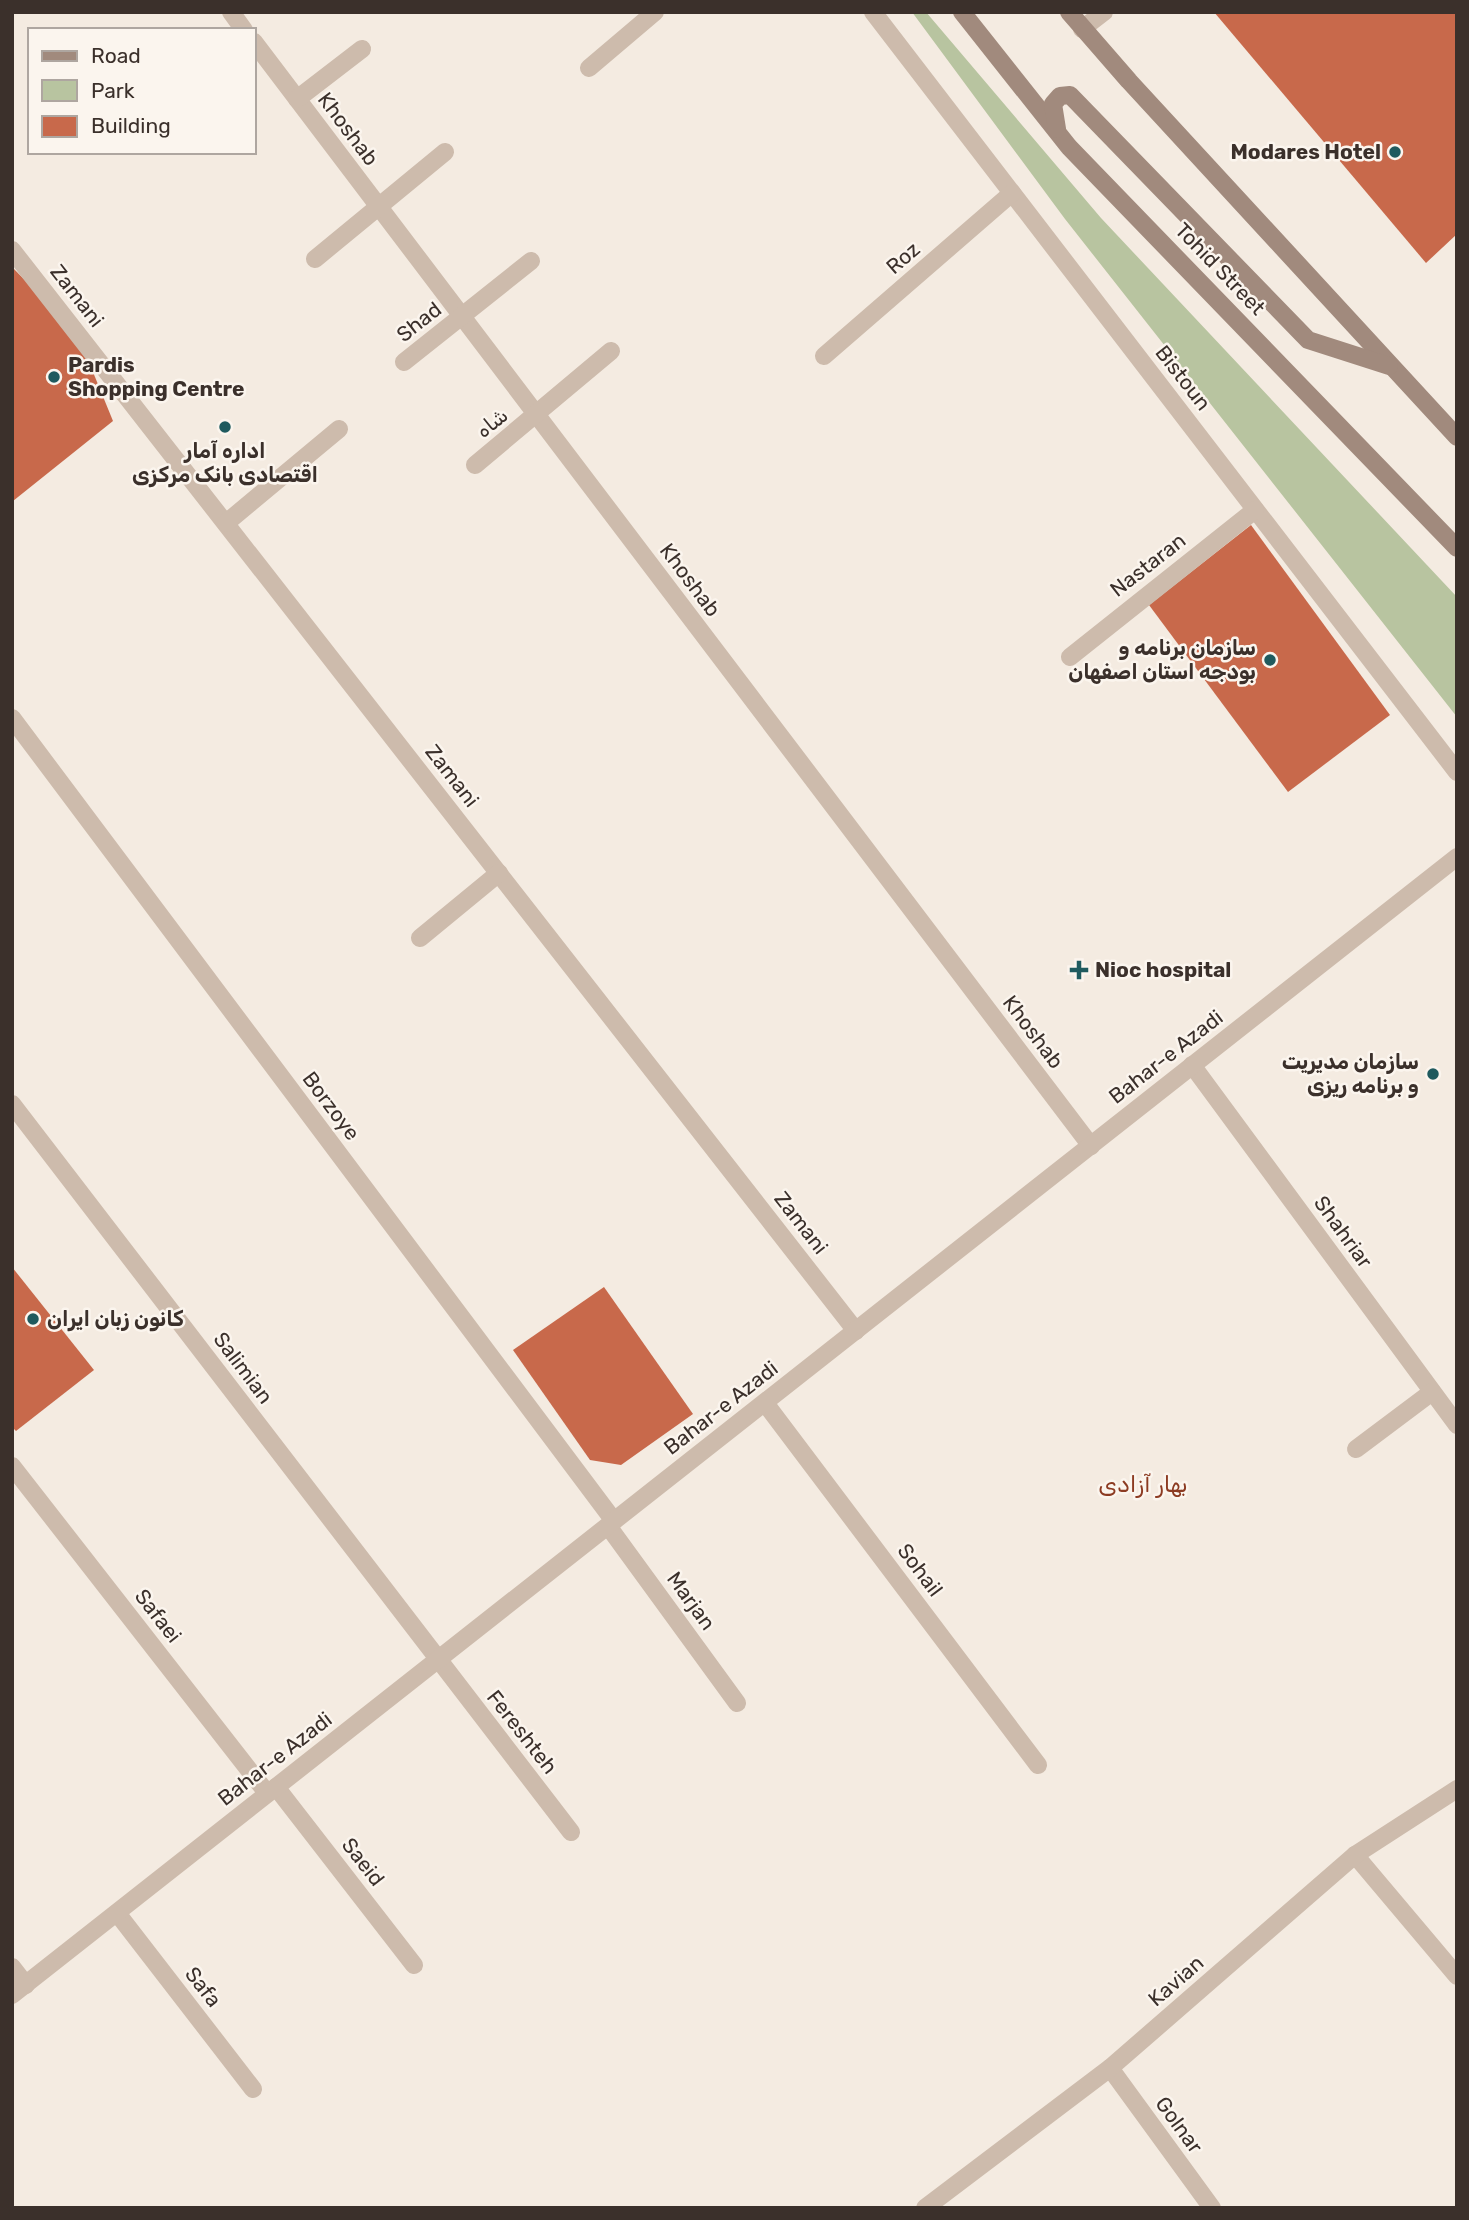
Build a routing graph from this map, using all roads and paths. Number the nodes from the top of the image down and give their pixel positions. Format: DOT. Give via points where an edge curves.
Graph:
graph roads {
  1 [pos="231,12"];
  2 [pos="655,12"];
  3 [pos="873,12"];
  4 [pos="962,12"];
  5 [pos="1069,12"];
  6 [pos="1104,12"];
  7 [pos="243,28"];
  8 [pos="1082,29"];
  9 [pos="256,46"];
  10 [pos="362,49"];
  11 [pos="589,68"];
  12 [pos="297,99"];
  13 [pos="1058,132"];
  14 [pos="445,152"];
  15 [pos="1012,194"];
  16 [pos="379,207"];
  17 [pos="12,250"];
  18 [pos="315,259"];
  19 [pos="531,261"];
  20 [pos="462,317"];
  21 [pos="611,352"];
  22 [pos="824,356"];
  23 [pos="404,362"];
  24 [pos="1392,367"];
  25 [pos="537,416"];
  26 [pos="339,429"];
  27 [pos="1457,437"];
  28 [pos="475,465"];
  29 [pos="1255,510"];
  30 [pos="226,523"];
  31 [pos="1457,548"];
  32 [pos="1070,657"];
  33 [pos="12,718"];
  34 [pos="1457,772"];
  35 [pos="1457,857"];
  36 [pos="499,873"];
  37 [pos="420,938"];
  38 [pos="1192,1065"];
  39 [pos="12,1104"];
  40 [pos="1091,1146"];
  41 [pos="856,1331"];
  42 [pos="1432,1392"];
  43 [pos="765,1403"];
  44 [pos="1457,1425"];
  45 [pos="1356,1449"];
  46 [pos="12,1466"];
  47 [pos="611,1524"];
  48 [pos="437,1660"];
  49 [pos="737,1703"];
  50 [pos="1038,1765"];
  51 [pos="1457,1788"];
  52 [pos="272,1790"];
  53 [pos="570,1832"];
  54 [pos="1355,1855"];
  55 [pos="117,1913"];
  56 [pos="414,1965"];
  57 [pos="12,1967"];
  58 [pos="1457,1976"];
  59 [pos="19,1990"];
  60 [pos="1111,2068"];
  61 [pos="253,2090"];
  62 [pos="925,2208"];
  63 [pos="1212,2208"];
  1 -- 7 [label="street"];
  2 -- 11 [label="street"];
  3 -- 15 [label="street, Bistoun"];
  4 -- 13 [label="main road, Tohid Street"];
  5 -- 8 [label="main road"];
  6 -- 8 [label="street"];
  8 -- 24 [label="main road"];
  9 -- 12 [label="street, Khoshab"];
  10 -- 12 [label="street"];
  12 -- 16 [label="street, Khoshab"];
  13 -- 24 [label="main road" via="1053,104 1060,96 1070,95 1308,340"];
  13 -- 31 [label="main road, Tohid Street"];
  14 -- 16 [label="street"];
  15 -- 22 [label="street, Roz"];
  15 -- 29 [label="street, Bistoun"];
  16 -- 18 [label="street"];
  16 -- 20 [label="street, Khoshab"];
  17 -- 30 [label="street, Zamani"];
  19 -- 20 [label="street, Shad"];
  20 -- 23 [label="street, Shad"];
  20 -- 25 [label="street, Khoshab"];
  21 -- 25 [label="street, شاه"];
  24 -- 27 [label="main road"];
  25 -- 28 [label="street, شاه"];
  25 -- 40 [label="street, Khoshab"];
  26 -- 30 [label="street"];
  29 -- 32 [label="street, Nastaran"];
  29 -- 34 [label="street, Bistoun"];
  30 -- 36 [label="street, Zamani"];
  33 -- 47 [label="street, Borzoye"];
  35 -- 38 [label="street, Bahar-e Azadi"];
  36 -- 37 [label="street"];
  36 -- 41 [label="street, Zamani"];
  38 -- 40 [label="street, Bahar-e Azadi"];
  38 -- 42 [label="street, Shahriar"];
  39 -- 48 [label="street, Salimian"];
  40 -- 41 [label="street, Bahar-e Azadi"];
  41 -- 43 [label="street, Bahar-e Azadi"];
  42 -- 44 [label="street, Shahriar"];
  42 -- 45 [label="street"];
  43 -- 47 [label="street, Bahar-e Azadi"];
  43 -- 50 [label="street, Sohail"];
  46 -- 52 [label="street, Safaei"];
  47 -- 48 [label="street, Bahar-e Azadi"];
  47 -- 49 [label="street, Marjan"];
  48 -- 52 [label="street, Bahar-e Azadi"];
  48 -- 53 [label="street, Fereshteh"];
  51 -- 54 [label="street, Kavian"];
  52 -- 55 [label="street, Bahar-e Azadi"];
  52 -- 56 [label="street, Saeid"];
  54 -- 58 [label="street"];
  54 -- 60 [label="street, Kavian"];
  55 -- 59 [label="street, Bahar-e Azadi"];
  55 -- 61 [label="street, Safa"];
  57 -- 59 [label="street"];
  60 -- 62 [label="street, Kavian"];
  60 -- 63 [label="street, Golnar"];
}
